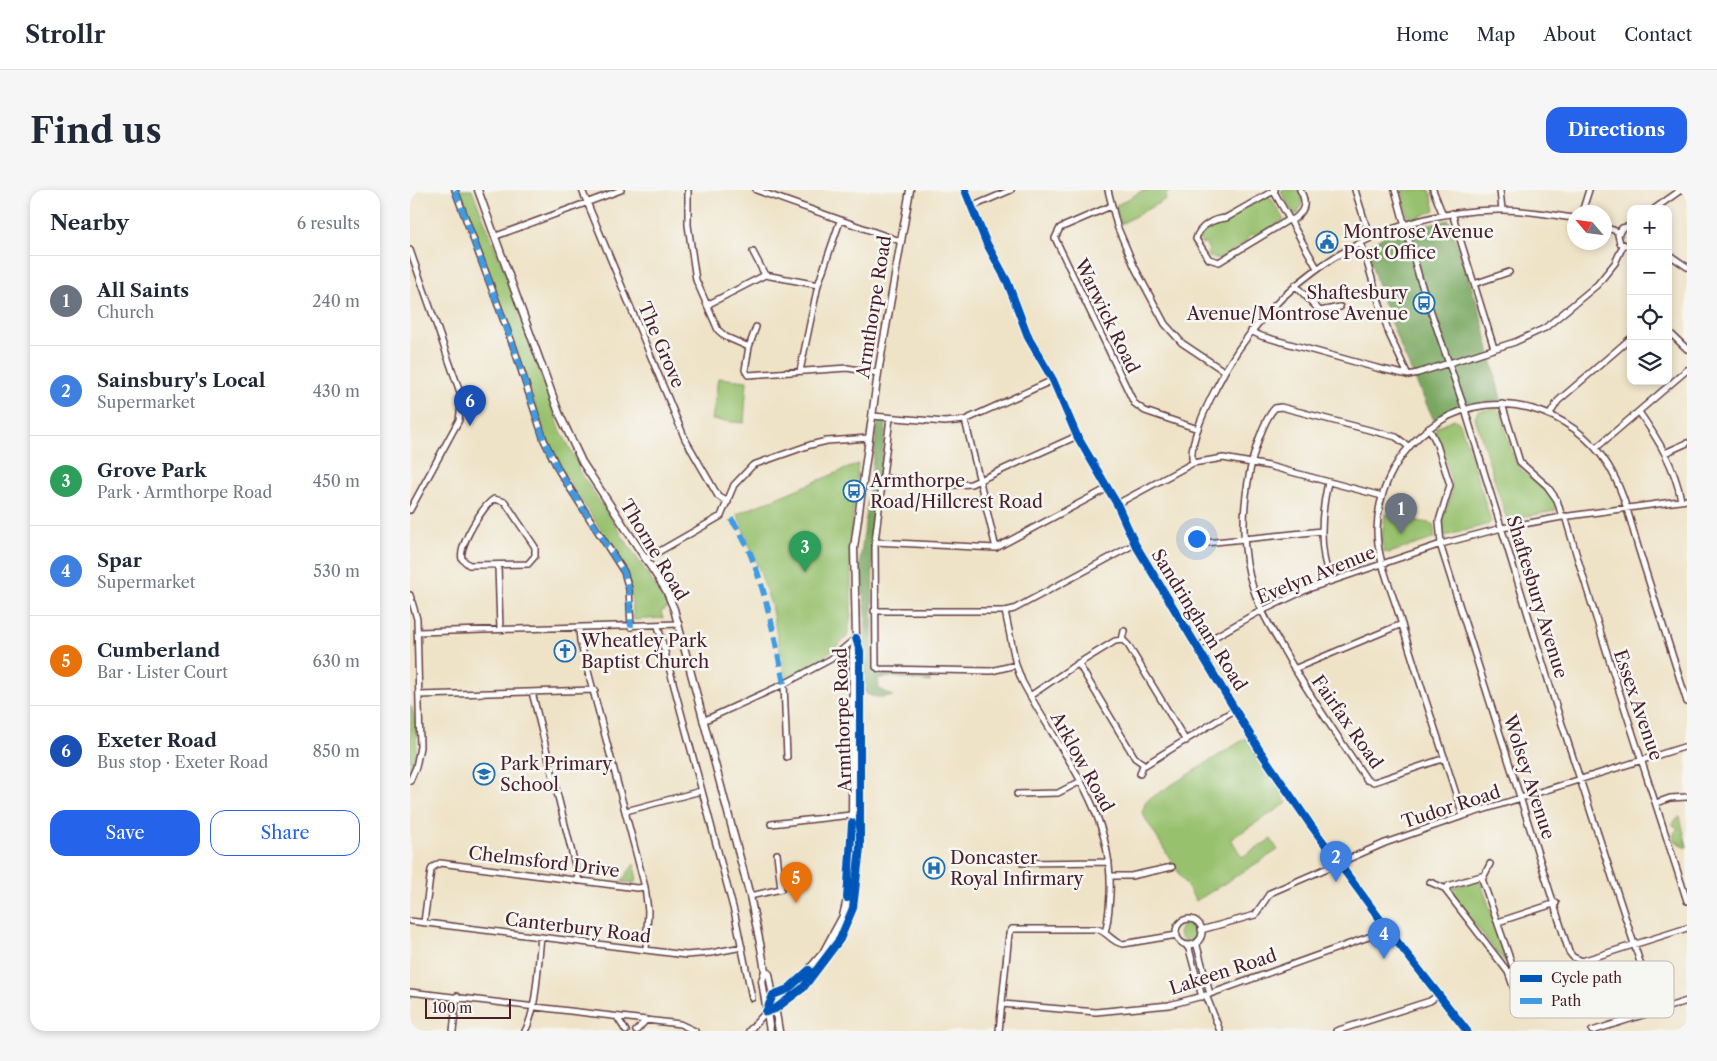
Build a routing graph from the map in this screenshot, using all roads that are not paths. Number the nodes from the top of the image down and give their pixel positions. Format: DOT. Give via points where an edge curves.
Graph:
graph roads {
  1 [pos="455,190"];
  2 [pos="478,190"];
  3 [pos="582,190"];
  4 [pos="621,190"];
  5 [pos="688,190"];
  6 [pos="756,190"];
  7 [pos="910,190"];
  8 [pos="965,190"];
  9 [pos="1011,190"];
  10 [pos="1108,190"];
  11 [pos="1274,190"];
  12 [pos="1300,190"];
  13 [pos="1355,190"];
  14 [pos="1395,190"];
  15 [pos="1433,190"];
  16 [pos="1500,190"];
  17 [pos="1589,190"];
  18 [pos="1681,190"];
  19 [pos="587,203"];
  20 [pos="1584,205"];
  21 [pos="1660,205"];
  22 [pos="1111,206"];
  23 [pos="971,207"];
  24 [pos="1502,210"];
  25 [pos="1452,214"];
  26 [pos="1443,215"];
  27 [pos="1567,217"];
  28 [pos="1291,220"];
  29 [pos="840,221"];
  30 [pos="1405,224"];
  31 [pos="1627,226"];
  32 [pos="1612,229"];
  33 [pos="1619,232"];
  34 [pos="496,236"];
  35 [pos="1370,238"];
  36 [pos="900,241"];
  37 [pos="1360,243"];
  38 [pos="1623,246"];
  39 [pos="1627,246"];
  40 [pos="410,250"];
  41 [pos="753,252"];
  42 [pos="1672,256"];
  43 [pos="1686,264"];
  44 [pos="1317,268"];
  45 [pos="1508,272"];
  46 [pos="765,275"];
  47 [pos="1474,284"];
  48 [pos="818,285"];
  49 [pos="1294,285"];
  50 [pos="707,305"];
  51 [pos="1340,307"];
  52 [pos="756,327"];
  53 [pos="1251,331"];
  54 [pos="1672,335"];
  55 [pos="1629,340"];
  56 [pos="749,347"];
  57 [pos="1494,348"];
  58 [pos="1687,349"];
  59 [pos="1449,363"];
  60 [pos="1687,370"];
  61 [pos="800,371"];
  62 [pos="1224,371"];
  63 [pos="878,373"];
  64 [pos="1408,375"];
  65 [pos="1053,380"];
  66 [pos="1502,404"];
  67 [pos="1464,410"];
  68 [pos="1639,412"];
  69 [pos="1550,414"];
  70 [pos="872,416"];
  71 [pos="890,418"];
  72 [pos="965,420"];
  73 [pos="1429,428"];
  74 [pos="1198,429"];
  75 [pos="1077,436"];
  76 [pos="869,438"];
  77 [pos="1687,443"];
  78 [pos="1408,446"];
  79 [pos="1596,448"];
  80 [pos="1665,453"];
  81 [pos="1252,462"];
  82 [pos="1193,463"];
  83 [pos="882,478"];
  84 [pos="980,482"];
  85 [pos="1328,482"];
  86 [pos="1108,488"];
  87 [pos="1382,496"];
  88 [pos="1684,500"];
  89 [pos="728,502"];
  90 [pos="1117,504"];
  91 [pos="1625,508"];
  92 [pos="410,510"];
  93 [pos="1563,516"];
  94 [pos="1502,528"];
  95 [pos="1322,530"];
  96 [pos="1244,538"];
  97 [pos="875,542"];
  98 [pos="1205,543"];
  99 [pos="1135,544"];
  100 [pos="1441,544"];
  101 [pos="996,548"];
  102 [pos="646,559"];
  103 [pos="1383,562"];
  104 [pos="498,566"];
  105 [pos="1331,581"];
  106 [pos="410,595"];
  107 [pos="874,611"];
  108 [pos="1005,611"];
  109 [pos="1261,611"];
  110 [pos="678,624"];
  111 [pos="1402,624"];
  112 [pos="658,626"];
  113 [pos="631,627"];
  114 [pos="579,628"];
  115 [pos="500,629"];
  116 [pos="1124,631"];
  117 [pos="418,632"];
  118 [pos="856,638"];
  119 [pos="1122,640"];
  120 [pos="1197,647"];
  121 [pos="1078,663"];
  122 [pos="1016,664"];
  123 [pos="1294,669"];
  124 [pos="784,684"];
  125 [pos="595,690"];
  126 [pos="532,692"];
  127 [pos="419,696"];
  128 [pos="1030,696"];
  129 [pos="1687,702"];
  130 [pos="1236,709"];
  131 [pos="703,721"];
  132 [pos="1186,741"];
  133 [pos="1687,746"];
  134 [pos="787,757"];
  135 [pos="1445,758"];
  136 [pos="1642,760"];
  137 [pos="1143,765"];
  138 [pos="1140,774"];
  139 [pos="1582,780"];
  140 [pos="410,781"];
  141 [pos="1081,781"];
  142 [pos="701,791"];
  143 [pos="1017,794"];
  144 [pos="1687,797"];
  145 [pos="1521,799"];
  146 [pos="1656,803"];
  147 [pos="626,811"];
  148 [pos="860,814"];
  149 [pos="852,815"];
  150 [pos="1463,816"];
  151 [pos="771,824"];
  152 [pos="777,854"];
  153 [pos="1022,862"];
  154 [pos="1109,862"];
  155 [pos="1340,864"];
  156 [pos="1490,864"];
  157 [pos="1172,867"];
  158 [pos="1111,876"];
  159 [pos="1483,878"];
  160 [pos="579,881"];
  161 [pos="1430,882"];
  162 [pos="645,887"];
  163 [pos="1446,889"];
  164 [pos="750,896"];
  165 [pos="1687,902"];
  166 [pos="1556,903"];
  167 [pos="410,921"];
  168 [pos="424,922"];
  169 [pos="1498,922"];
  170 [pos="1687,928"];
  171 [pos="1201,930"];
  172 [pos="1388,930"];
  173 [pos="1105,932"];
  174 [pos="1176,935"];
  175 [pos="541,937"];
  176 [pos="1198,941"];
  177 [pos="1186,944"];
  178 [pos="1634,945"];
  179 [pos="742,947"];
  180 [pos="646,950"];
  181 [pos="1639,961"];
  182 [pos="1510,967"];
  183 [pos="1510,970"];
  184 [pos="765,971"];
  185 [pos="410,992"];
  186 [pos="773,995"];
  187 [pos="1438,995"];
  188 [pos="458,996"];
  189 [pos="1206,996"];
  190 [pos="752,998"];
  191 [pos="1687,1001"];
  192 [pos="1002,1004"];
  193 [pos="1674,1005"];
  194 [pos="532,1006"];
  195 [pos="775,1009"];
  196 [pos="766,1012"];
  197 [pos="617,1017"];
  198 [pos="1634,1018"];
  199 [pos="646,1020"];
  200 [pos="454,1031"];
  201 [pos="525,1031"];
  202 [pos="626,1031"];
  203 [pos="636,1031"];
  204 [pos="695,1031"];
  205 [pos="749,1031"];
  206 [pos="770,1031"];
  207 [pos="779,1031"];
  208 [pos="999,1031"];
  209 [pos="1220,1031"];
  210 [pos="1336,1031"];
  211 [pos="1467,1031"];
  212 [pos="1592,1031"];
  1 -- 113 [label="street, Thorne Road" via="514,348 544,440 559,471 624,572 629,589"];
  2 -- 34 [label="street, Thorne Road"];
  3 -- 19 [label="street, The Grove"];
  4 -- 19 [label="street"];
  5 -- 50 [label="street" via="688,225 694,273"];
  6 -- 29 [label="street"];
  7 -- 36 [label="street, Armthorpe Road"];
  8 -- 23 [label="street, Sandringham Road"];
  9 -- 23 [label="street"];
  10 -- 22 [label="street"];
  11 -- 28 [label="street"];
  11 -- 28 [label="street" via="1226,218 1203,227 1196,239 1206,255 1219,262"];
  12 -- 28 [label="street" via="1304,206 1300,215"];
  13 -- 35 [label="street"];
  14 -- 30 [label="street, Shaftesbury Avenue"];
  15 -- 26 [label="street"];
  16 -- 24 [label="street"];
  17 -- 20 [label="street"];
  18 -- 21 [label="street"];
  19 -- 34 [label="street"];
  19 -- 89 [label="street, The Grove" via="685,439 718,496"];
  22 -- 62 [label="street" via="1131,260 1165,324 1182,344"];
  22 -- 74 [label="street, Warwick Road" via="1060,228 1055,238 1134,403 1145,412"];
  23 -- 65 [label="street, Sandringham Road" via="1008,281 1029,339"];
  24 -- 25 [label="street"];
  24 -- 27 [label="street"];
  25 -- 26 [label="street"];
  25 -- 47 [label="street"];
  26 -- 30 [label="street"];
  28 -- 44 [label="street"];
  29 -- 36 [label="street"];
  29 -- 48 [label="street"];
  30 -- 35 [label="street"];
  30 -- 59 [label="street, Shaftesbury Avenue" via="1419,277"];
  31 -- 33 [label="street"];
  32 -- 33 [label="street"];
  33 -- 38 [label="street" via="1618,239"];
  34 -- 102 [label="street, Thorne Road" via="573,446"];
  35 -- 37 [label="street"];
  36 -- 63 [label="street, Armthorpe Road"];
  37 -- 44 [label="street"];
  37 -- 64 [label="street" via="1389,334"];
  38 -- 39 [label="street"];
  38 -- 57 [label="street" via="1609,272 1559,318 1535,333"];
  40 -- 92 [label="street" via="462,398 459,420"];
  41 -- 46 [label="street"];
  42 -- 43 [label="street"];
  44 -- 49 [label="street"];
  45 -- 47 [label="street"];
  46 -- 48 [label="street"];
  46 -- 50 [label="street"];
  47 -- 57 [label="street"];
  48 -- 61 [label="street"];
  49 -- 51 [label="street" via="1320,311"];
  49 -- 53 [label="street"];
  50 -- 56 [label="street" via="722,334"];
  52 -- 56 [label="street"];
  53 -- 62 [label="street"];
  53 -- 64 [label="street"];
  54 -- 58 [label="street"];
  55 -- 69 [label="street" via="1558,400"];
  56 -- 61 [label="street" via="745,370 748,375"];
  57 -- 59 [label="street"];
  59 -- 64 [label="street"];
  59 -- 67 [label="street, Shaftesbury Avenue"];
  60 -- 68 [label="street"];
  61 -- 63 [label="street" via="847,368"];
  62 -- 74 [label="street"];
  63 -- 70 [label="street, Armthorpe Road"];
  65 -- 72 [label="street"];
  65 -- 75 [label="street, Sandringham Road"];
  66 -- 67 [label="street"];
  66 -- 69 [label="street"];
  66 -- 93 [label="street, Essex Avenue" via="1520,462 1547,486"];
  67 -- 73 [label="street"];
  67 -- 94 [label="street, Shaftesbury Avenue"];
  68 -- 79 [label="street"];
  68 -- 80 [label="street"];
  69 -- 79 [label="street" via="1573,427"];
  70 -- 71 [label="street"];
  70 -- 76 [label="street, Armthorpe Road"];
  71 -- 72 [label="street" via="945,422"];
  71 -- 83 [label="street, Armthorpe Road"];
  72 -- 84 [label="street"];
  73 -- 78 [label="street"];
  73 -- 100 [label="street, Wolsey Avenue" via="1450,485 1439,521"];
  74 -- 82 [label="street" via="1191,455"];
  75 -- 84 [label="street"];
  75 -- 86 [label="street, Sandringham Road"];
  76 -- 89 [label="street" via="827,441 753,465 740,476"];
  76 -- 118 [label="street, Armthorpe Road" via="854,548"];
  77 -- 80 [label="street"];
  78 -- 81 [label="street, Fairfax Road" via="1396,437 1278,406 1272,410"];
  78 -- 87 [label="street" via="1395,464"];
  79 -- 91 [label="street" via="1617,482"];
  80 -- 88 [label="street"];
  81 -- 82 [label="street" via="1223,458"];
  81 -- 85 [label="street"];
  81 -- 96 [label="street, Fairfax Road" via="1246,492"];
  82 -- 90 [label="street"];
  83 -- 84 [label="street" via="954,485"];
  83 -- 97 [label="street, Armthorpe Road"];
  84 -- 101 [label="street"];
  85 -- 87 [label="street"];
  85 -- 95 [label="street"];
  86 -- 90 [label="street, Sandringham Road"];
  86 -- 101 [label="street"];
  87 -- 103 [label="street" via="1377,530"];
  88 -- 91 [label="street, Evelyn Avenue"];
  89 -- 102 [label="street" via="721,516"];
  90 -- 99 [label="street, Sandringham Road"];
  91 -- 93 [label="street, Evelyn Avenue"];
  91 -- 129 [label="street"];
  93 -- 94 [label="street, Evelyn Avenue"];
  93 -- 136 [label="street, Essex Avenue"];
  94 -- 100 [label="street, Evelyn Avenue"];
  94 -- 139 [label="street, Shaftesbury Avenue"];
  95 -- 96 [label="street"];
  95 -- 105 [label="street" via="1324,557"];
  96 -- 98 [label="street"];
  96 -- 109 [label="street, Fairfax Road" via="1253,589"];
  97 -- 101 [label="street"];
  97 -- 107 [label="street, Armthorpe Road"];
  99 -- 108 [label="street" via="1024,605"];
  99 -- 120 [label="street, Sandringham Road"];
  100 -- 103 [label="street, Evelyn Avenue"];
  100 -- 145 [label="street, Wolsey Avenue"];
  102 -- 110 [label="street, Thorne Road" via="670,599"];
  103 -- 105 [label="street, Evelyn Avenue"];
  103 -- 111 [label="street"];
  104 -- 104 [label="street" via="528,564 536,551 505,502 494,499 485,505 460,554 464,563 469,565"];
  104 -- 115 [label="street"];
  105 -- 109 [label="street, Evelyn Avenue"];
  106 -- 117 [label="street" via="418,619"];
  107 -- 108 [label="street"];
  107 -- 122 [label="street, Armthorpe Road" via="876,667 992,671"];
  108 -- 122 [label="street, Arklow Road"];
  109 -- 120 [label="street, Evelyn Avenue"];
  109 -- 123 [label="street, Fairfax Road"];
  110 -- 112 [label="street"];
  110 -- 131 [label="street, Thorne Road"];
  111 -- 123 [label="street"];
  111 -- 135 [label="street"];
  112 -- 113 [label="street"];
  112 -- 142 [label="street"];
  113 -- 114 [label="street"];
  114 -- 115 [label="street"];
  114 -- 125 [label="street"];
  115 -- 117 [label="street"];
  116 -- 119 [label="street"];
  117 -- 127 [label="street"];
  118 -- 124 [label="street" via="831,659"];
  118 -- 148 [label="street, Armthorpe Road" via="860,651"];
  118 -- 149 [label="street, Armthorpe Road" via="853,652"];
  119 -- 121 [label="street"];
  119 -- 132 [label="street" via="1128,644"];
  120 -- 130 [label="street, Sandringham Road"];
  121 -- 128 [label="street"];
  121 -- 137 [label="street" via="1135,758"];
  122 -- 128 [label="street, Arklow Road"];
  123 -- 135 [label="street, Fairfax Road" via="1367,780 1374,782"];
  124 -- 131 [label="street"];
  124 -- 134 [label="street"];
  125 -- 126 [label="street"];
  125 -- 147 [label="street"];
  126 -- 127 [label="street"];
  126 -- 160 [label="street"];
  127 -- 140 [label="street" via="419,756"];
  128 -- 141 [label="street, Arklow Road"];
  130 -- 132 [label="street"];
  130 -- 155 [label="street, Sandringham Road" via="1263,755"];
  131 -- 164 [label="street, Thorne Road"];
  132 -- 137 [label="street"];
  133 -- 136 [label="street, Tudor Road"];
  135 -- 150 [label="street"];
  136 -- 139 [label="street, Tudor Road"];
  136 -- 146 [label="street, Essex Avenue"];
  137 -- 138 [label="street"];
  139 -- 145 [label="street, Tudor Road"];
  139 -- 178 [label="street, Shaftesbury Avenue"];
  141 -- 143 [label="street" via="1058,793"];
  141 -- 154 [label="street, Arklow Road" via="1104,833"];
  142 -- 147 [label="street"];
  142 -- 179 [label="street"];
  144 -- 146 [label="street"];
  145 -- 150 [label="street, Tudor Road"];
  145 -- 166 [label="street, Wolsey Avenue"];
  146 -- 165 [label="street, Essex Avenue"];
  147 -- 162 [label="street"];
  148 -- 149 [label="street"];
  148 -- 195 [label="street, Armthorpe Road" via="858,877 850,919 804,988"];
  149 -- 151 [label="street"];
  149 -- 186 [label="street, Armthorpe Road" via="848,895 843,916 823,953 806,973 788,989"];
  150 -- 155 [label="street, Tudor Road" via="1385,843"];
  152 -- 164 [label="street" via="781,889"];
  153 -- 154 [label="street"];
  154 -- 158 [label="street, Arklow Road"];
  155 -- 171 [label="street, Tudor Road" via="1270,893 1255,915"];
  155 -- 172 [label="street, Sandringham Road"];
  156 -- 159 [label="street"];
  157 -- 158 [label="street" via="1130,876"];
  158 -- 173 [label="street, Arklow Road"];
  159 -- 163 [label="street" via="1478,876"];
  159 -- 169 [label="street"];
  160 -- 162 [label="street, Chelmsford Drive"];
  160 -- 168 [label="street, Chelmsford Drive" via="436,864 431,870"];
  161 -- 163 [label="street"];
  162 -- 180 [label="street" via="648,911"];
  163 -- 183 [label="street"];
  164 -- 184 [label="street, Thorne Road"];
  166 -- 169 [label="street"];
  166 -- 178 [label="street, Wolsey Avenue" via="1570,952 1578,960"];
  167 -- 168 [label="street, Canterbury Road"];
  168 -- 175 [label="street, Canterbury Road"];
  169 -- 182 [label="street"];
  170 -- 178 [label="street"];
  171 -- 174 [label="street" via="1194,921 1185,920 1178,925"];
  171 -- 176 [label="street"];
  172 -- 187 [label="street, Sandringham Road"];
  172 -- 189 [label="street, Lakeen Road"];
  173 -- 174 [label="street" via="1123,944"];
  173 -- 192 [label="street" via="1097,929 1012,929"];
  174 -- 177 [label="street"];
  175 -- 180 [label="street, Canterbury Road"];
  175 -- 194 [label="street"];
  176 -- 177 [label="street"];
  176 -- 189 [label="street"];
  177 -- 189 [label="street"];
  178 -- 181 [label="street, Shaftesbury Avenue"];
  179 -- 180 [label="street, Canterbury Road" via="698,954"];
  179 -- 190 [label="street"];
  184 -- 186 [label="street, Thorne Road" via="769,974"];
  184 -- 196 [label="street, Thorne Road" via="762,981"];
  185 -- 188 [label="street"];
  186 -- 195 [label="street, Thorne Road"];
  186 -- 196 [label="street"];
  187 -- 210 [label="street" via="1430,1001"];
  187 -- 211 [label="street, Sandringham Road"];
  188 -- 194 [label="street"];
  188 -- 200 [label="street"];
  189 -- 192 [label="street, Lakeen Road" via="1169,1005 1111,1012"];
  189 -- 209 [label="street"];
  191 -- 193 [label="street"];
  192 -- 208 [label="street"];
  194 -- 197 [label="street"];
  194 -- 201 [label="street"];
  195 -- 196 [label="street, Armthorpe Road"];
  195 -- 207 [label="street, Thorne Road"];
  196 -- 205 [label="street"];
  196 -- 206 [label="street, Thorne Road"];
  197 -- 199 [label="street"];
  197 -- 202 [label="street"];
  198 -- 212 [label="street"];
  199 -- 203 [label="street"];
  199 -- 204 [label="street" via="680,1024"];
}
